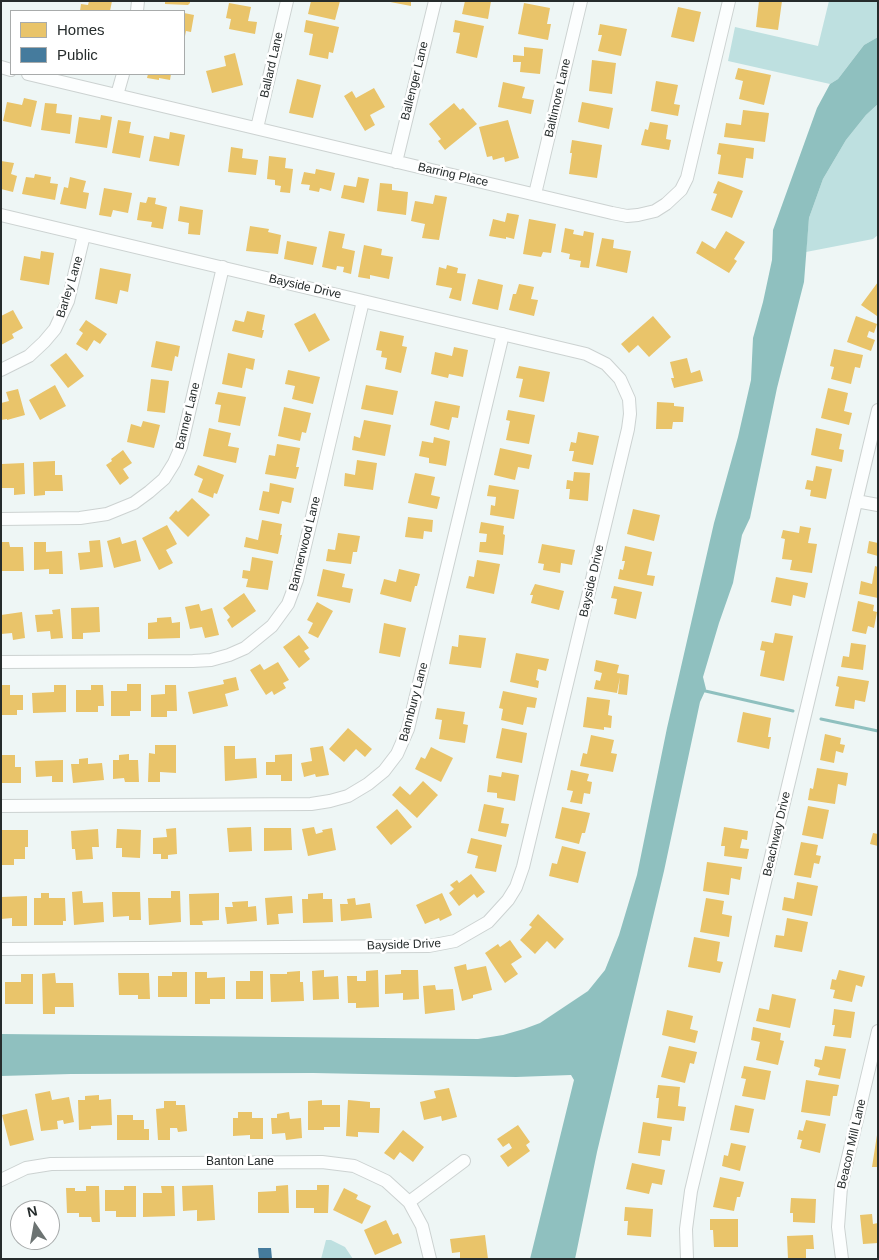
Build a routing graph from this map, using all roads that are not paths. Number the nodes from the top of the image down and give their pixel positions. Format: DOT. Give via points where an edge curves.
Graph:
graph roads {
  1 [pos="287,1"];
  2 [pos="435,1"];
  3 [pos="582,1"];
  4 [pos="729,1"];
  5 [pos="32,75"];
  6 [pos="122,75"];
  7 [pos="117,95"];
  8 [pos="257,128"];
  9 [pos="396,162"];
  10 [pos="535,194"];
  11 [pos="1,215"];
  12 [pos="84,235"];
  13 [pos="224,267"];
  14 [pos="363,301"];
  15 [pos="503,334"];
  16 [pos="1,370"];
  17 [pos="878,410"];
  18 [pos="856,501"];
  19 [pos="878,505"];
  20 [pos="1,519"];
  21 [pos="1,662"];
  22 [pos="1,806"];
  23 [pos="1,949"];
  24 [pos="878,1031"];
  25 [pos="464,1161"];
  26 [pos="1,1180"];
  27 [pos="409,1202"];
  28 [pos="430,1259"];
  29 [pos="687,1259"];
  30 [pos="842,1259"];
  1 -- 8 [label="street, Ballard Lane"];
  2 -- 9 [label="street, Ballenger Lane"];
  3 -- 10 [label="street, Baltimore Lane"];
  4 -- 10 [label="street, Barring Place" via="689,169 676,195 655,211 627,216"];
  5 -- 7 [label="street, Barring Place"];
  6 -- 7 [label="street"];
  7 -- 8 [label="street, Barring Place"];
  8 -- 9 [label="street, Barring Place"];
  9 -- 10 [label="street, Barring Place"];
  11 -- 12 [label="street, Bayside Drive"];
  12 -- 13 [label="street, Bayside Drive"];
  12 -- 16 [label="street, Barley Lane" via="68,301 55,330 29,356"];
  13 -- 14 [label="street, Bayside Drive"];
  13 -- 20 [label="street, Banner Lane" via="181,447 164,478 134,503 107,514 80,518"];
  14 -- 15 [label="street, Bayside Drive"];
  14 -- 21 [label="street, Bannerwood Lane" via="297,580 288,604 272,626 245,648 211,660"];
  15 -- 22 [label="street, Bannbury Lane" via="408,729 397,754 384,771 348,796 311,804"];
  15 -- 23 [label="street, Bayside Drive" via="599,360 612,369 623,385 630,414 523,867 516,887 502,908 466,936 429,946"];
  17 -- 18 [label="street, Beachway Drive"];
  18 -- 19 [label="street"];
  18 -- 29 [label="street, Beachway Drive" via="691,1191 686,1228"];
  24 -- 30 [label="street, Beacon Mill Lane" via="841,1187 838,1227"];
  25 -- 27 [label="street"];
  26 -- 27 [label="street, Banton Lane" via="18,1171 51,1164 322,1162 366,1170 386,1181"];
  27 -- 28 [label="street, Banton Lane" via="422,1226"];
}
